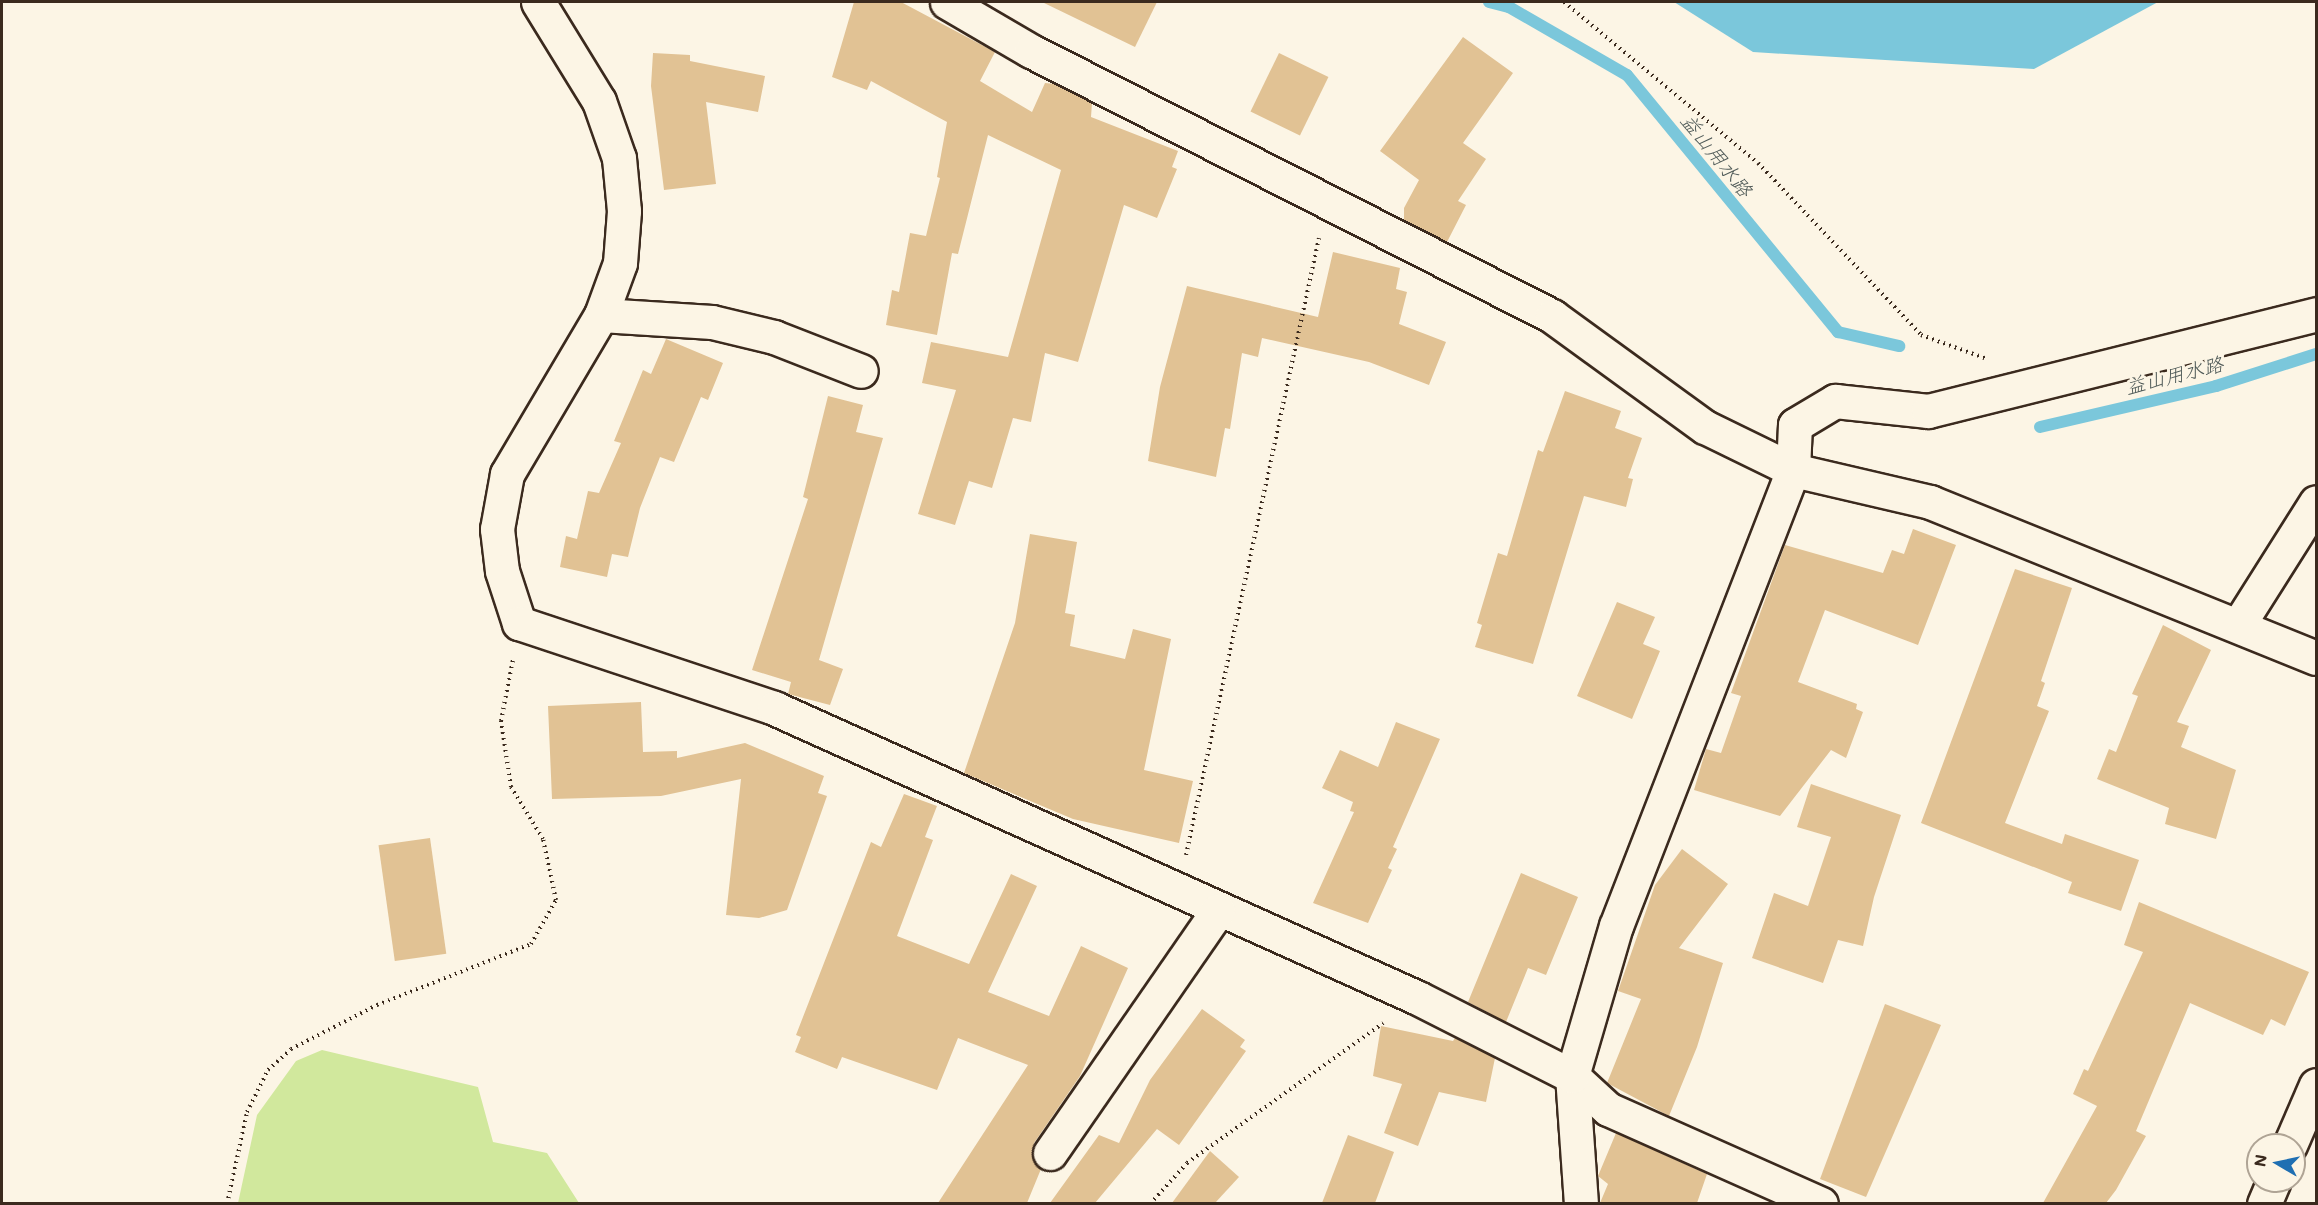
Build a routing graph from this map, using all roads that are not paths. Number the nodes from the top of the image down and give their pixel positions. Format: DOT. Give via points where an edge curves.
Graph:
graph roads {
  1 [pos="537,2"];
  2 [pos="947,2"];
  3 [pos="2316,314"];
  4 [pos="601,315"];
  5 [pos="861,371"];
  6 [pos="1793,470"];
  7 [pos="2316,502"];
  8 [pos="2240,624"];
  9 [pos="2316,658"];
  10 [pos="1218,910"];
  11 [pos="1572,1076"];
  12 [pos="2316,1085"];
  13 [pos="2295,1133"];
  14 [pos="1050,1153"];
  15 [pos="1581,1203"];
  16 [pos="1821,1203"];
  1 -- 4 [label="street" via="599,101 618,158 624,211 620,263"];
  2 -- 6 [label="street" via="1031,51 1552,316 1705,428"];
  3 -- 6 [label="street" via="1928,411 1835,401 1795,425"];
  4 -- 5 [label="street" via="712,322 774,337"];
  4 -- 10 [label="street" via="507,474 497,529 502,571 519,623 774,708"];
  6 -- 8 [label="street" via="1930,502"];
  6 -- 11 [label="street" via="1616,926"];
  7 -- 8 [label="street"];
  8 -- 9 [label="street"];
  10 -- 11 [label="street" via="1418,999"];
  10 -- 14 [label="street"];
  11 -- 15 [label="street"];
  11 -- 16 [label="street" via="1608,1109"];
  12 -- 13 [label="street"];
}
